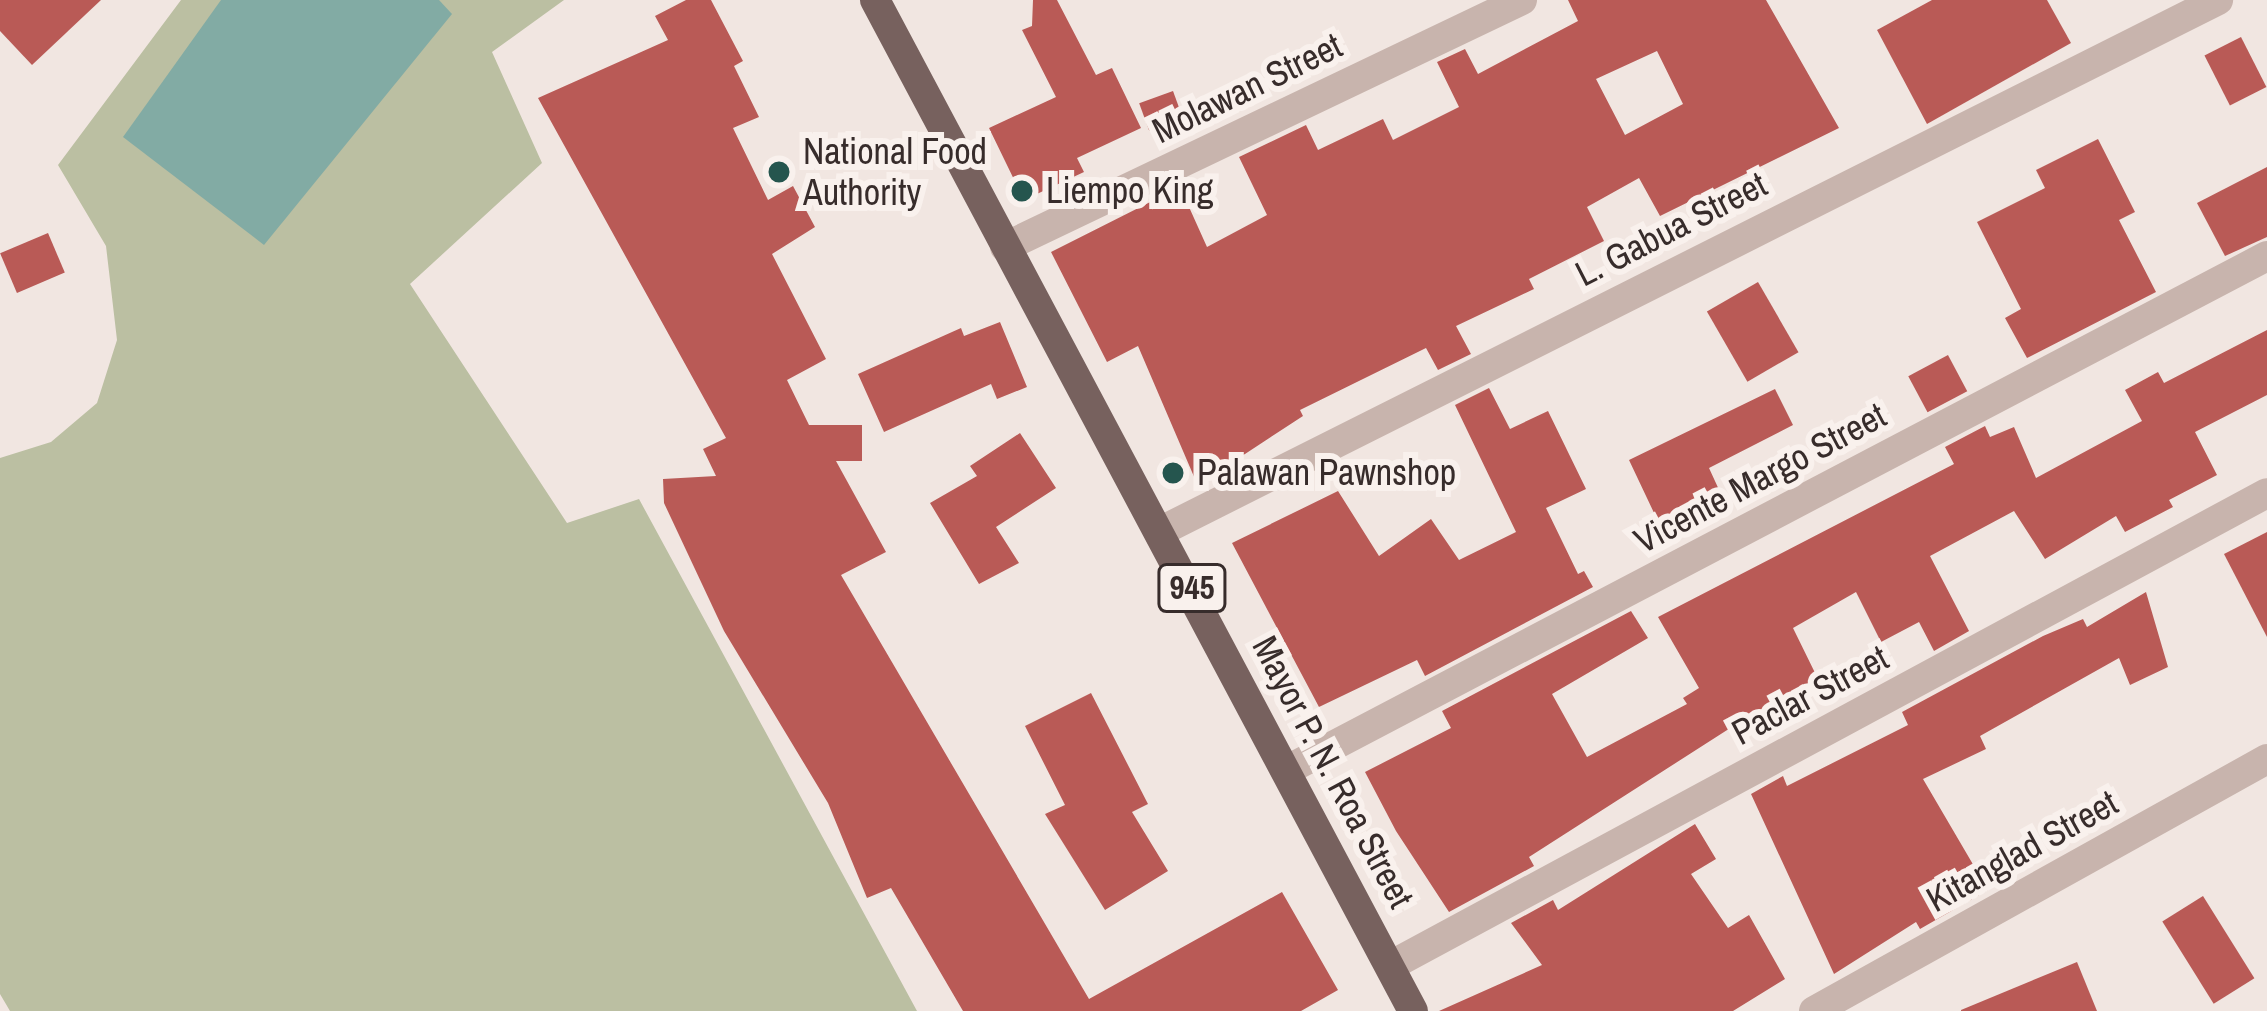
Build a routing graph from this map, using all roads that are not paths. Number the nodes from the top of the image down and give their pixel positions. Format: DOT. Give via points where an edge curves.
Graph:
graph roads {
  1 [pos="875,0"];
  2 [pos="1522,0"];
  3 [pos="2218,0"];
  4 [pos="1005,247"];
  5 [pos="2267,256"];
  6 [pos="2267,493"];
  7 [pos="1161,531"];
  8 [pos="2267,759"];
  9 [pos="1289,769"];
  10 [pos="1390,966"];
  11 [pos="1413,1011"];
  12 [pos="1814,1011"];
  1 -- 4 [label="main road, Mayor P. N. Roa Street / 945"];
  2 -- 4 [label="street, Molawan Street"];
  3 -- 7 [label="street, L. Gabua Street"];
  4 -- 7 [label="main road, Mayor P. N. Roa Street / 945"];
  5 -- 9 [label="street, Vicente Margo Street"];
  6 -- 10 [label="street, Paclar Street"];
  7 -- 9 [label="main road, Mayor P. N. Roa Street / 945"];
  8 -- 12 [label="street, Kitanglad Street"];
  9 -- 10 [label="main road, Mayor P. N. Roa Street / 945"];
  10 -- 11 [label="main road, Mayor P. N. Roa Street / 945"];
}
